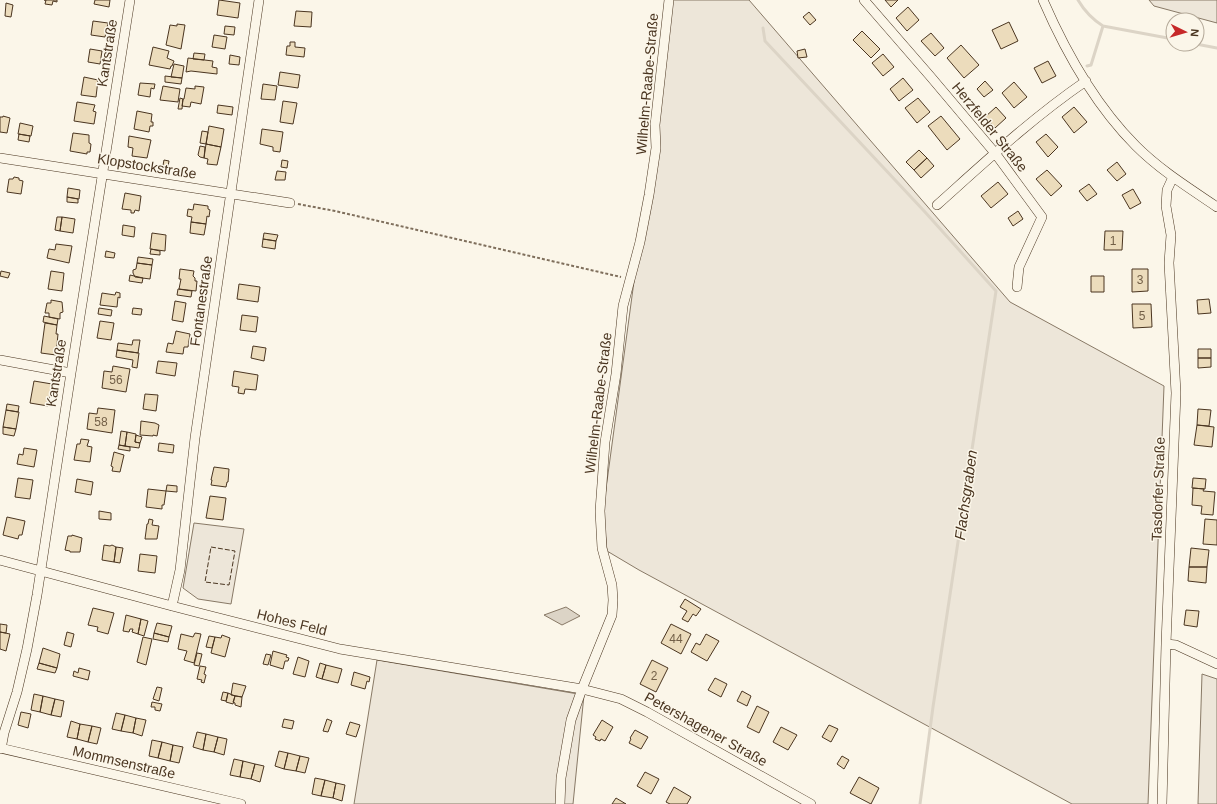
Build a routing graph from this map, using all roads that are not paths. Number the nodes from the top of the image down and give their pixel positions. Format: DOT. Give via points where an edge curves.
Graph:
graph roads {
  1 [pos="130,0"];
  2 [pos="259,0"];
  3 [pos="669,0"];
  4 [pos="864,0"];
  5 [pos="1043,0"];
  6 [pos="1086,81"];
  7 [pos="995,153"];
  8 [pos="0,158"];
  9 [pos="102,173"];
  10 [pos="1172,177"];
  11 [pos="231,193"];
  12 [pos="290,203"];
  13 [pos="937,205"];
  14 [pos="1217,207"];
  15 [pos="1017,287"];
  16 [pos="0,360"];
  17 [pos="71,373"];
  18 [pos="0,560"];
  19 [pos="40,570"];
  20 [pos="172,606"];
  21 [pos="1166,644"];
  22 [pos="1217,664"];
  23 [pos="582,689"];
  24 [pos="1,748"];
  25 [pos="241,804"];
  26 [pos="560,804"];
  27 [pos="811,804"];
  28 [pos="1162,804"];
  1 -- 9 [label="street, Kantstraße"];
  2 -- 11 [label="street, Fontanestraße"];
  3 -- 23 [label="street, Wilhelm-Raabe-Straße" via="655,125 656,148 652,180 640,242 623,306 606,442 600,510 602,548 612,585 612,616"];
  4 -- 7 [label="street, Herzfelder Straße"];
  5 -- 6 [label="street" via="1065,47"];
  6 -- 7 [label="street" via="1039,115"];
  6 -- 10 [label="street" via="1103,107 1137,147"];
  7 -- 13 [label="street"];
  7 -- 15 [label="street, Herzfelder Straße" via="1042,217 1019,267"];
  8 -- 9 [label="street, Klopstockstraße"];
  9 -- 11 [label="street, Klopstockstraße"];
  9 -- 17 [label="street, Kantstraße"];
  10 -- 14 [label="street"];
  10 -- 21 [label="street, Tasdorfer Straße" via="1167,190 1166,206 1171,236 1169,263 1176,393"];
  11 -- 12 [label="street, Klopstockstraße"];
  11 -- 20 [label="street, Fontanestraße" via="195,438 180,570"];
  16 -- 17 [label="street"];
  17 -- 19 [label="street, Kantstraße"];
  18 -- 19 [label="street, Hohes Feld"];
  19 -- 20 [label="street, Hohes Feld"];
  19 -- 24 [label="street, Kantstraße" via="27,649"];
  20 -- 23 [label="street, Hohes Feld" via="340,649"];
  21 -- 22 [label="street" via="1176,645"];
  21 -- 28 [label="street, Tasdorfer Straße"];
  23 -- 26 [label="street, Wilhelm-Raabe-Straße" via="571,720 561,778"];
  23 -- 27 [label="street, Petershagener Straße" via="621,699 647,712"];
  24 -- 25 [label="street, Mommsenstraße"];
}
